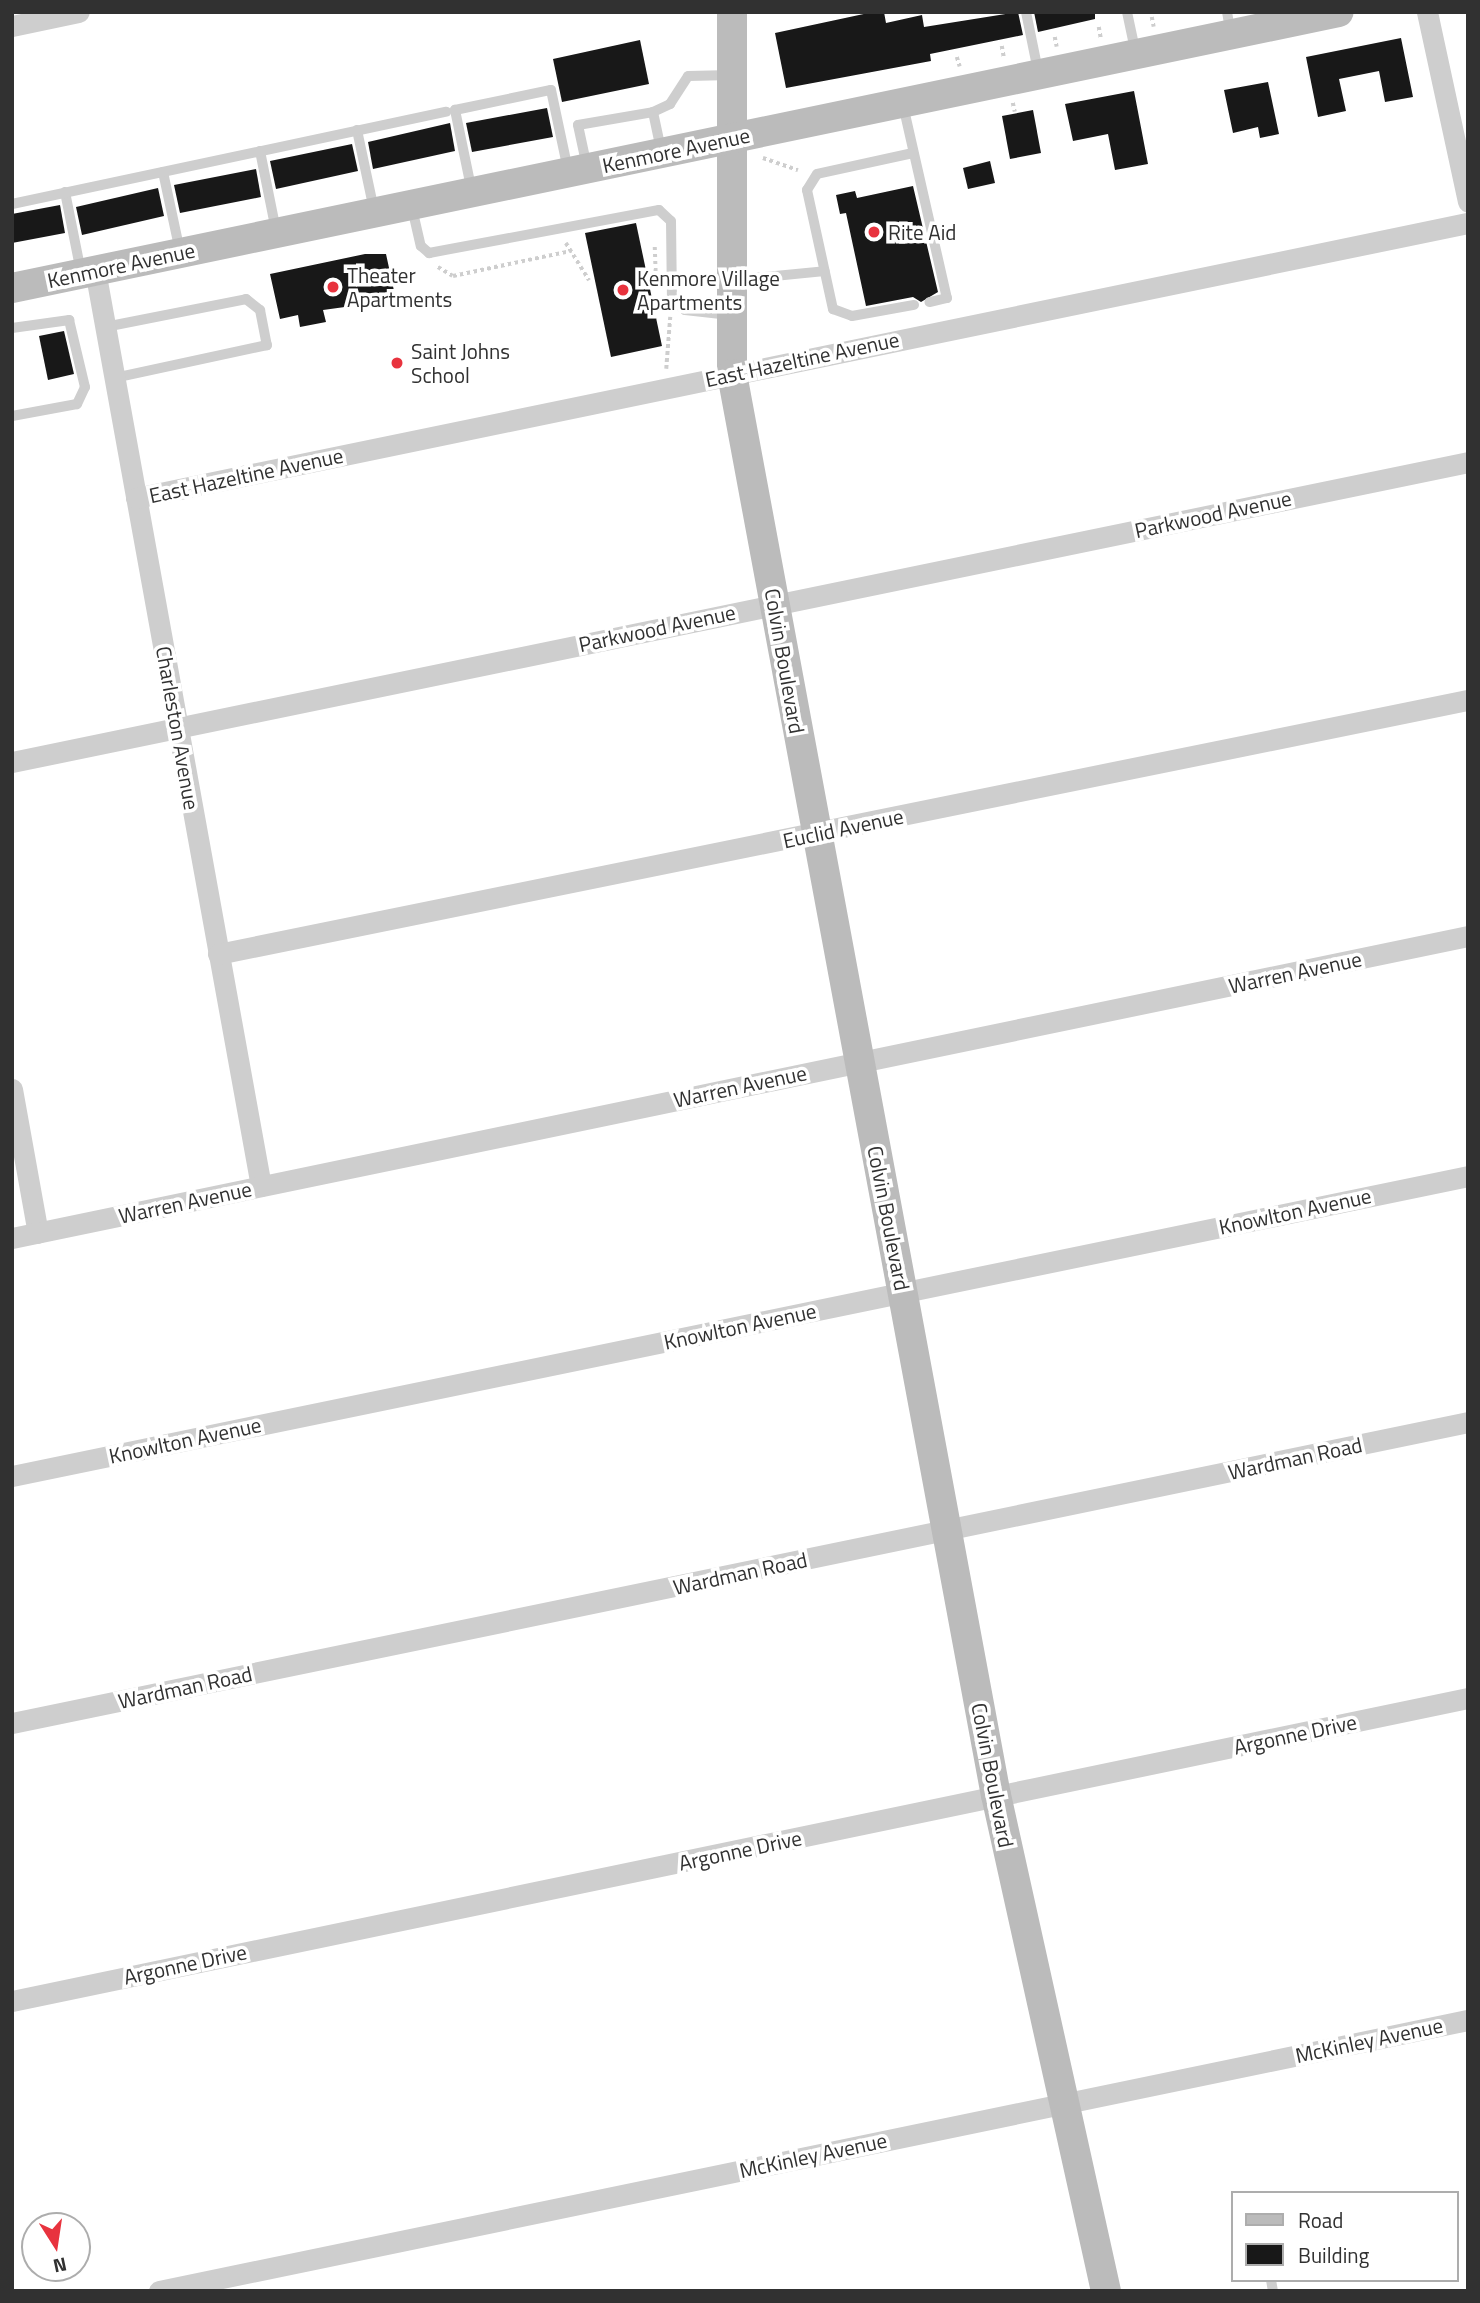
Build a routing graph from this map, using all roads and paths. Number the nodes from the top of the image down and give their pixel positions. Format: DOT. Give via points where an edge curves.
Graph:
graph roads {
  1 [pos="79,12"];
  2 [pos="1026,12"];
  3 [pos="1127,12"];
  4 [pos="1427,12"];
  5 [pos="734,13"];
  6 [pos="1332,13"];
  7 [pos="1229,23"];
  8 [pos="12,26"];
  9 [pos="1136,54"];
  10 [pos="1039,74"];
  11 [pos="732,75"];
  12 [pos="902,102"];
  13 [pos="446,112"];
  14 [pos="653,112"];
  15 [pos="357,130"];
  16 [pos="734,138"];
  17 [pos="260,151"];
  18 [pos="662,153"];
  19 [pos="913,153"];
  20 [pos="759,165"];
  21 [pos="798,170"];
  22 [pos="578,171"];
  23 [pos="163,172"];
  24 [pos="65,192"];
  25 [pos="472,193"];
  26 [pos="1468,202"];
  27 [pos="12,204"];
  28 [pos="411,205"];
  29 [pos="375,213"];
  30 [pos="1468,223"];
  31 [pos="277,233"];
  32 [pos="561,236"];
  33 [pos="571,251"];
  34 [pos="180,253"];
  35 [pos="825,271"];
  36 [pos="88,272"];
  37 [pos="453,276"];
  38 [pos="589,279"];
  39 [pos="734,280"];
  40 [pos="12,288"];
  41 [pos="929,302"];
  42 [pos="914,305"];
  43 [pos="670,312"];
  44 [pos="733,315"];
  45 [pos="105,327"];
  46 [pos="12,328"];
  47 [pos="732,374"];
  48 [pos="666,375"];
  49 [pos="114,378"];
  50 [pos="12,416"];
  51 [pos="1468,463"];
  52 [pos="136,498"];
  53 [pos="774,604"];
  54 [pos="1468,700"];
  55 [pos="178,727"];
  56 [pos="12,762"];
  57 [pos="817,834"];
  58 [pos="1468,936"];
  59 [pos="218,954"];
  60 [pos="860,1061"];
  61 [pos="12,1089"];
  62 [pos="1468,1176"];
  63 [pos="261,1186"];
  64 [pos="38,1233"];
  65 [pos="12,1238"];
  66 [pos="903,1292"];
  67 [pos="1468,1422"];
  68 [pos="12,1476"];
  69 [pos="947,1530"];
  70 [pos="1468,1698"];
  71 [pos="12,1723"];
  72 [pos="996,1795"];
  73 [pos="12,2001"];
  74 [pos="1468,2020"];
  75 [pos="1060,2104"];
  76 [pos="159,2291"];
  77 [pos="1106,2291"];
  1 -- 8 [label="street"];
  2 -- 10 [label="lane"];
  3 -- 9 [label="lane"];
  4 -- 26 [label="street"];
  5 -- 11 [label="street, Colvin Boulevard"];
  6 -- 7 [label="street, Kenmore Avenue"];
  7 -- 9 [label="street, Kenmore Avenue"];
  9 -- 10 [label="street, Kenmore Avenue"];
  10 -- 12 [label="street, Kenmore Avenue"];
  11 -- 14 [label="lane" via="688,76 670,104"];
  11 -- 16 [label="street, Colvin Boulevard"];
  12 -- 16 [label="street, Kenmore Avenue"];
  12 -- 19 [label="lane"];
  13 -- 15 [label="lane"];
  14 -- 18 [label="lane"];
  14 -- 22 [label="lane" via="578,125"];
  15 -- 17 [label="lane"];
  15 -- 29 [label="lane"];
  16 -- 18 [label="street, Kenmore Avenue"];
  16 -- 39 [label="street, Colvin Boulevard"];
  17 -- 23 [label="lane"];
  17 -- 31 [label="lane"];
  18 -- 22 [label="street, Kenmore Avenue"];
  19 -- 35 [label="lane" via="813,176 807,190"];
  19 -- 41 [label="lane" via="920,162 947,298"];
  20 -- 21 [label="path" via="762,158"];
  22 -- 25 [label="street, Kenmore Avenue"];
  22 -- 25 [label="lane" via="551,90 539,92 455,110"];
  23 -- 24 [label="lane"];
  23 -- 34 [label="lane"];
  24 -- 27 [label="lane"];
  24 -- 36 [label="lane"];
  25 -- 28 [label="street, Kenmore Avenue"];
  28 -- 29 [label="street, Kenmore Avenue"];
  28 -- 44 [label="lane" via="421,246 429,253 659,210 671,220 672,299 704,315"];
  29 -- 31 [label="street, Kenmore Avenue"];
  30 -- 47 [label="street, East Hazeltine Avenue"];
  31 -- 34 [label="street, Kenmore Avenue"];
  32 -- 33 [label="path"];
  33 -- 37 [label="path"];
  33 -- 38 [label="path"];
  34 -- 36 [label="street, Kenmore Avenue"];
  35 -- 39 [label="lane"];
  35 -- 42 [label="lane" via="833,309 852,316"];
  36 -- 40 [label="street, Kenmore Avenue"];
  36 -- 45 [label="street, Charleston Avenue"];
  39 -- 44 [label="street, Colvin Boulevard"];
  43 -- 48 [label="path"];
  44 -- 47 [label="street, Colvin Boulevard"];
  45 -- 49 [label="street, Charleston Avenue"];
  45 -- 49 [label="lane" via="246,299 260,310 267,345"];
  46 -- 50 [label="lane" via="69,320 85,387 77,404"];
  47 -- 52 [label="street, East Hazeltine Avenue"];
  47 -- 53 [label="street, Colvin Boulevard"];
  49 -- 52 [label="street, Charleston Avenue"];
  51 -- 53 [label="street, Parkwood Avenue"];
  52 -- 55 [label="street, Charleston Avenue"];
  53 -- 55 [label="street, Parkwood Avenue"];
  53 -- 57 [label="street, Colvin Boulevard"];
  54 -- 57 [label="street, Euclid Avenue"];
  55 -- 56 [label="street, Parkwood Avenue"];
  55 -- 59 [label="street, Charleston Avenue"];
  57 -- 59 [label="street, Euclid Avenue"];
  57 -- 60 [label="street, Colvin Boulevard"];
  58 -- 60 [label="street, Warren Avenue"];
  59 -- 63 [label="street, Charleston Avenue"];
  60 -- 63 [label="street, Warren Avenue"];
  60 -- 66 [label="street, Colvin Boulevard"];
  61 -- 64 [label="street"];
  62 -- 66 [label="street, Knowlton Avenue"];
  63 -- 64 [label="street, Warren Avenue"];
  64 -- 65 [label="street, Warren Avenue"];
  66 -- 68 [label="street, Knowlton Avenue"];
  66 -- 69 [label="street, Colvin Boulevard"];
  67 -- 69 [label="street, Wardman Road"];
  69 -- 71 [label="street, Wardman Road"];
  69 -- 72 [label="street, Colvin Boulevard"];
  70 -- 72 [label="street, Argonne Drive"];
  72 -- 73 [label="street, Argonne Drive"];
  72 -- 75 [label="street, Colvin Boulevard"];
  74 -- 75 [label="street, McKinley Avenue"];
  75 -- 76 [label="street, McKinley Avenue"];
  75 -- 77 [label="street, Colvin Boulevard"];
}
